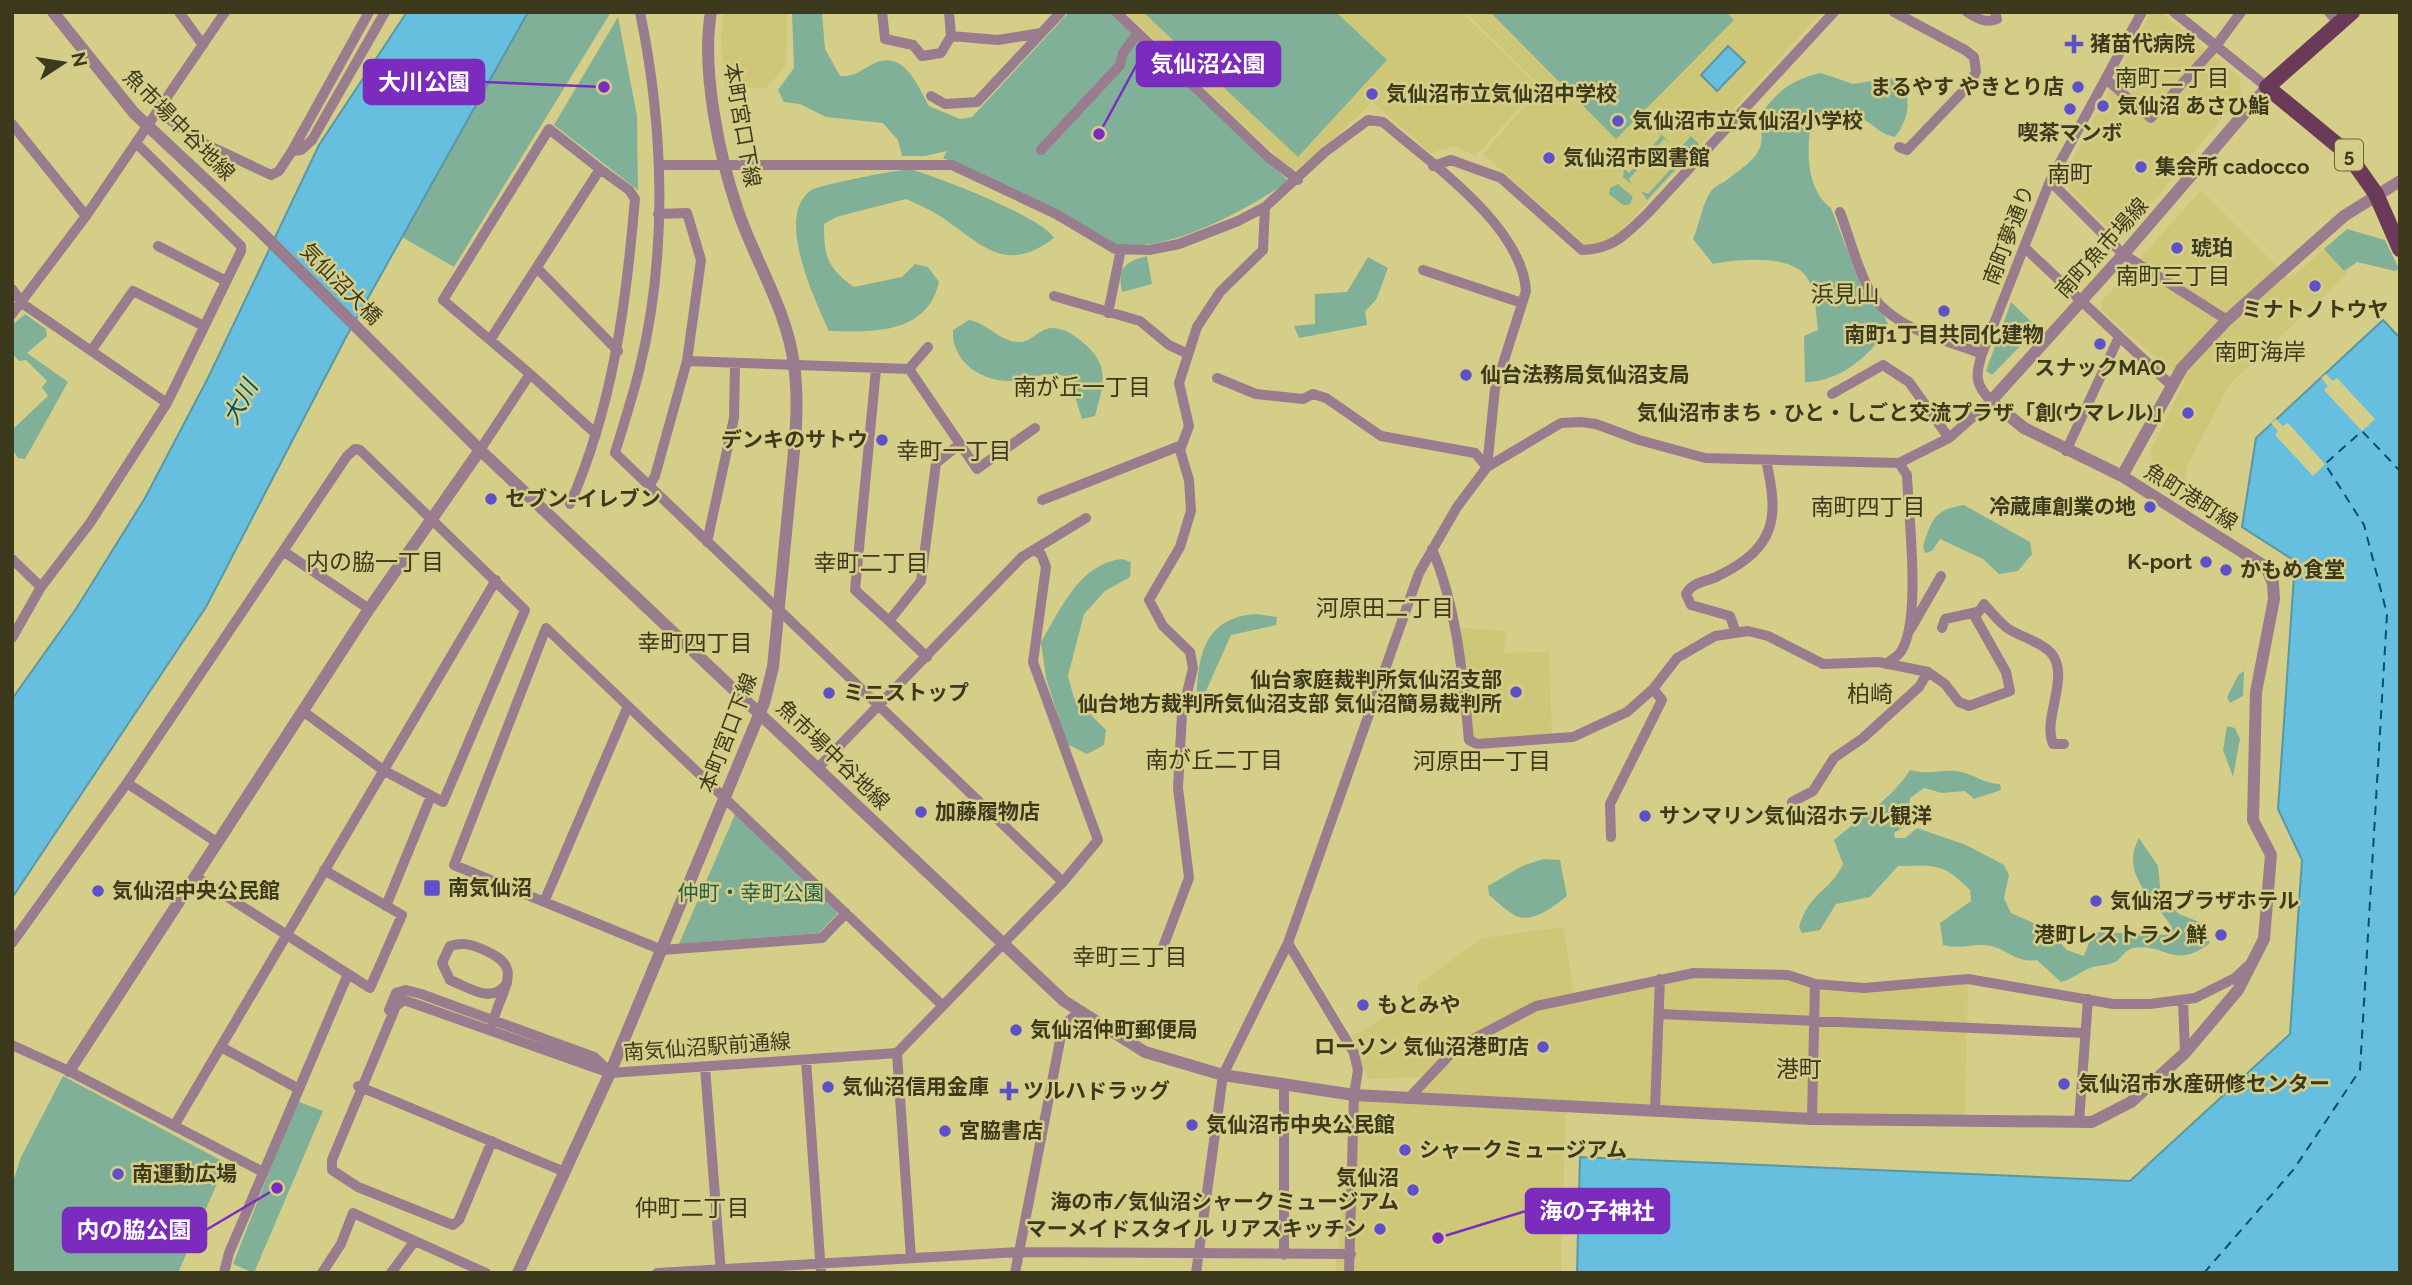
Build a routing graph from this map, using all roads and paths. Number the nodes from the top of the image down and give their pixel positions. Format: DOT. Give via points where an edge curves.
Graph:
graph roads {
  1 [pos="53,12"];
  2 [pos="179,12"];
  3 [pos="225,12"];
  4 [pos="369,12"];
  5 [pos="385,12"];
  6 [pos="640,12"];
  7 [pos="711,12"];
  8 [pos="882,12"];
  9 [pos="949,12"];
  10 [pos="1061,12"];
  11 [pos="1116,12"];
  12 [pos="1834,12"];
  13 [pos="1894,12"];
  14 [pos="1967,12"];
  15 [pos="1995,12"];
  16 [pos="2142,12"];
  17 [pos="2174,12"];
  18 [pos="2241,12"];
  19 [pos="2352,12"];
  20 [pos="2334,18"];
  21 [pos="1041,33"];
  22 [pos="1138,33"];
  23 [pos="951,36"];
  24 [pos="203,45"];
  25 [pos="2216,46"];
  26 [pos="2106,79"];
  27 [pos="2267,88"];
  28 [pos="931,96"];
  29 [pos="158,111"];
  30 [pos="12,124"];
  31 [pos="149,124"];
  32 [pos="136,143"];
  33 [pos="1899,147"];
  34 [pos="1041,150"];
  35 [pos="292,151"];
  36 [pos="659,165"];
  37 [pos="726,166"];
  38 [pos="1433,166"];
  39 [pos="600,169"];
  40 [pos="1298,180"];
  41 [pos="2050,181"];
  42 [pos="2400,181"];
  43 [pos="2376,194"];
  44 [pos="1265,207"];
  45 [pos="1840,212"];
  46 [pos="658,214"];
  47 [pos="86,216"];
  48 [pos="257,228"];
  49 [pos="158,246"];
  50 [pos="2025,248"];
  51 [pos="1121,249"];
  52 [pos="2400,249"];
  53 [pos="2123,254"];
  54 [pos="537,268"];
  55 [pos="1423,270"];
  56 [pos="226,281"];
  57 [pos="12,289"];
  58 [pos="1054,296"];
  59 [pos="2080,301"];
  60 [pos="1522,303"];
  61 [pos="23,304"];
  62 [pos="1108,313"];
  63 [pos="12,314"];
  64 [pos="2227,320"];
  65 [pos="204,326"];
  66 [pos="2119,337"];
  67 [pos="489,340"];
  68 [pos="928,347"];
  69 [pos="91,351"];
  70 [pos="618,351"];
  71 [pos="1188,354"];
  72 [pos="1982,354"];
  73 [pos="687,361"];
  74 [pos="736,364"];
  75 [pos="795,366"];
  76 [pos="397,367"];
  77 [pos="876,369"];
  78 [pos="909,369"];
  79 [pos="530,374"];
  80 [pos="1217,378"];
  81 [pos="2172,386"];
  82 [pos="1832,394"];
  83 [pos="1991,401"];
  84 [pos="167,403"];
  85 [pos="1035,428"];
  86 [pos="596,435"];
  87 [pos="1949,438"];
  88 [pos="960,444"];
  89 [pos="1182,445"];
  90 [pos="480,450"];
  91 [pos="2066,451"];
  92 [pos="1766,460"];
  93 [pos="1899,463"];
  94 [pos="1487,467"];
  95 [pos="2122,476"];
  96 [pos="649,485"];
  97 [pos="1042,500"];
  98 [pos="570,504"];
  99 [pos="1086,518"];
  100 [pos="432,520"];
  101 [pos="707,542"];
  102 [pos="1432,549"];
  103 [pos="1033,550"];
  104 [pos="283,551"];
  105 [pos="12,559"];
  106 [pos="1941,576"];
  107 [pos="496,580"];
  108 [pos="41,587"];
  109 [pos="369,609"];
  110 [pos="779,611"];
  111 [pos="1977,612"];
  112 [pos="888,621"];
  113 [pos="1942,628"];
  114 [pos="1909,631"];
  115 [pos="1736,633"];
  116 [pos="12,638"];
  117 [pos="927,657"];
  118 [pos="1886,664"];
  119 [pos="1928,672"];
  120 [pos="1653,689"];
  121 [pos="628,706"];
  122 [pos="879,706"];
  123 [pos="304,712"];
  124 [pos="761,712"];
  125 [pos="2064,744"];
  126 [pos="818,768"];
  127 [pos="383,770"];
  128 [pos="127,783"];
  129 [pos="431,796"];
  130 [pos="725,797"];
  131 [pos="1792,802"];
  132 [pos="2253,820"];
  133 [pos="1611,837"];
  134 [pos="218,843"];
  135 [pos="324,870"];
  136 [pos="197,877"];
  137 [pos="1063,882"];
  138 [pos="544,902"];
  139 [pos="386,906"];
  140 [pos="846,913"];
  141 [pos="286,934"];
  142 [pos="12,943"];
  143 [pos="1289,943"];
  144 [pos="1002,945"];
  145 [pos="1163,947"];
  146 [pos="662,950"];
  147 [pos="2256,958"];
  148 [pos="348,974"];
  149 [pos="1660,979"];
  150 [pos="507,983"];
  151 [pos="1815,984"];
  152 [pos="488,995"];
  153 [pos="2088,999"];
  154 [pos="2183,1000"];
  155 [pos="942,1005"];
  156 [pos="1081,1011"];
  157 [pos="1659,1014"];
  158 [pos="1814,1020"];
  159 [pos="488,1022"];
  160 [pos="2085,1033"];
  161 [pos="12,1045"];
  162 [pos="220,1047"];
  163 [pos="897,1053"];
  164 [pos="2185,1053"];
  165 [pos="806,1060"];
  166 [pos="705,1067"];
  167 [pos="69,1071"];
  168 [pos="610,1073"];
  169 [pos="1223,1075"];
  170 [pos="1284,1085"];
  171 [pos="360,1086"];
  172 [pos="299,1089"];
  173 [pos="1354,1095"];
  174 [pos="1409,1098"];
  175 [pos="1655,1109"];
  176 [pos="1812,1119"];
  177 [pos="2079,1122"];
  178 [pos="174,1126"];
  179 [pos="495,1143"];
  180 [pos="263,1172"];
  181 [pos="565,1172"];
  182 [pos="414,1242"];
  183 [pos="1018,1252"];
  184 [pos="1351,1254"];
  185 [pos="1197,1255"];
  186 [pos="1284,1255"];
  187 [pos="911,1258"];
  188 [pos="820,1267"];
  189 [pos="720,1270"];
  190 [pos="224,1273"];
  191 [pos="322,1273"];
  192 [pos="391,1273"];
  193 [pos="486,1273"];
  194 [pos="518,1273"];
  195 [pos="657,1273"];
  196 [pos="1016,1273"];
  197 [pos="1196,1273"];
  198 [pos="1349,1273"];
  1 -- 31 [label="street, 魚市場中谷地線" via="113,89"];
  2 -- 24 [label="street"];
  3 -- 24 [label="street"];
  4 -- 35 [label="street"];
  5 -- 35 [label="street" via="312,140"];
  6 -- 36 [label="street" via="649,55"];
  7 -- 37 [label="street, 本町宮口下線" via="712,90"];
  8 -- 23 [label="street" via="885,39 914,45 922,56 941,53"];
  9 -- 23 [label="street"];
  10 -- 21 [label="street"];
  11 -- 22 [label="street"];
  12 -- 38 [label="street" via="1648,213 1618,243 1602,250 1582,250 1501,178 1451,160"];
  13 -- 33 [label="street" via="1965,50 1974,57 1976,71 1972,82 1907,150"];
  14 -- 15 [label="street" via="1991,22 1997,19"];
  16 -- 26 [label="street, 南町夢通り"];
  17 -- 25 [label="street"];
  18 -- 25 [label="street"];
  19 -- 20 [label="main road"];
  20 -- 27 [label="main road"];
  21 -- 23 [label="street" via="998,40"];
  21 -- 28 [label="street" via="977,102 945,104"];
  22 -- 34 [label="street" via="1120,65"];
  22 -- 40 [label="street"];
  24 -- 29 [label="street"];
  25 -- 26 [label="street" via="2151,118"];
  25 -- 27 [label="street"];
  26 -- 41 [label="street, 南町夢通り"];
  27 -- 43 [label="main road, 5" via="2347,153"];
  27 -- 53 [label="street, 南町魚市場線"];
  29 -- 31 [label="street"];
  29 -- 35 [label="street" via="197,141 271,175"];
  30 -- 47 [label="street"];
  31 -- 32 [label="street"];
  31 -- 48 [label="street, 魚市場中谷地線"];
  32 -- 47 [label="street"];
  32 -- 56 [label="street" via="241,246"];
  36 -- 37 [label="street"];
  36 -- 46 [label="street"];
  37 -- 51 [label="street" via="952,165"];
  37 -- 75 [label="street, 本町宮口下線" via="738,211 781,312"];
  38 -- 40 [label="street" via="1383,122 1368,120 1325,152"];
  38 -- 60 [label="street" via="1496,223 1510,242 1525,275"];
  39 -- 54 [label="street"];
  39 -- 67 [label="street" via="549,129 443,300"];
  39 -- 70 [label="street" via="635,199"];
  40 -- 44 [label="street"];
  41 -- 50 [label="street, 南町夢通り"];
  41 -- 53 [label="street"];
  42 -- 43 [label="street, 魚町港町線"];
  43 -- 52 [label="main road, 5"];
  43 -- 64 [label="street, 魚町港町線" via="2317,237"];
  44 -- 51 [label="street" via="1179,244"];
  44 -- 71 [label="street" via="1263,250 1220,292 1197,327"];
  45 -- 72 [label="street" via="1869,289 1883,307 1909,326"];
  46 -- 73 [label="street" via="687,213 701,260"];
  46 -- 96 [label="street" via="655,276 639,370 615,453"];
  47 -- 61 [label="street"];
  48 -- 76 [label="street, 気仙沼大橋"];
  49 -- 56 [label="street"];
  50 -- 59 [label="street"];
  50 -- 72 [label="street, 南町夢通り"];
  51 -- 62 [label="street"];
  53 -- 59 [label="street, 南町魚市場線"];
  53 -- 64 [label="street"];
  54 -- 67 [label="street"];
  54 -- 70 [label="street"];
  55 -- 60 [label="street"];
  56 -- 65 [label="street"];
  57 -- 61 [label="street"];
  58 -- 62 [label="street"];
  59 -- 66 [label="street"];
  59 -- 83 [label="street, 南町魚市場線"];
  60 -- 94 [label="street" via="1495,388"];
  61 -- 63 [label="street"];
  61 -- 69 [label="street"];
  62 -- 71 [label="street" via="1140,321"];
  64 -- 81 [label="street, 魚町港町線" via="2182,368"];
  65 -- 69 [label="street" via="133,291"];
  65 -- 84 [label="street"];
  66 -- 81 [label="street"];
  66 -- 91 [label="street"];
  67 -- 79 [label="street"];
  68 -- 78 [label="street"];
  69 -- 84 [label="street"];
  70 -- 86 [label="street"];
  71 -- 89 [label="street" via="1179,383 1189,426"];
  72 -- 83 [label="street, 南町夢通り" via="1977,386"];
  73 -- 74 [label="street"];
  73 -- 96 [label="street" via="656,476"];
  74 -- 75 [label="street"];
  74 -- 101 [label="street" via="734,418"];
  75 -- 77 [label="street"];
  75 -- 110 [label="street, 本町宮口下線" via="797,420"];
  76 -- 90 [label="street, 魚市場中谷地線"];
  77 -- 78 [label="street"];
  77 -- 112 [label="street" via="855,590"];
  78 -- 88 [label="street"];
  79 -- 86 [label="street"];
  79 -- 90 [label="street"];
  80 -- 94 [label="street" via="1255,394 1326,398 1381,436 1475,453"];
  81 -- 95 [label="street, 魚町港町線"];
  82 -- 87 [label="street" via="1883,366 1909,382"];
  83 -- 87 [label="street"];
  83 -- 91 [label="street" via="2024,428"];
  84 -- 108 [label="street" via="90,523"];
  85 -- 88 [label="street" via="977,469"];
  86 -- 98 [label="street"];
  87 -- 93 [label="street"];
  88 -- 112 [label="street" via="936,463 921,582"];
  89 -- 97 [label="street"];
  89 -- 145 [label="street" via="1191,511 1180,547 1149,600 1163,626 1190,652 1193,668 1182,714 1178,789 1189,878"];
  90 -- 100 [label="street"];
  90 -- 124 [label="street, 魚市場中谷地線"];
  91 -- 95 [label="street"];
  92 -- 93 [label="street"];
  92 -- 94 [label="street" via="1704,458 1580,422 1561,423"];
  92 -- 115 [label="street" via="1774,508 1768,537 1730,569 1691,586 1686,594 1691,605 1730,616"];
  93 -- 114 [label="street" via="1907,475 1913,596"];
  94 -- 102 [label="street"];
  95 -- 132 [label="street, 魚町港町線" via="2251,556 2266,567 2273,583 2256,692"];
  96 -- 101 [label="street"];
  99 -- 103 [label="street"];
  100 -- 104 [label="street" via="355,449"];
  100 -- 107 [label="street"];
  100 -- 109 [label="street"];
  101 -- 110 [label="street"];
  102 -- 120 [label="street" via="1442,573 1464,684 1469,740 1477,744 1573,737 1627,712"];
  102 -- 143 [label="street" via="1419,573"];
  103 -- 117 [label="street"];
  103 -- 137 [label="street" via="1041,554 1046,567 1033,663 1098,840"];
  104 -- 109 [label="street"];
  104 -- 128 [label="street"];
  105 -- 108 [label="street"];
  106 -- 114 [label="street"];
  107 -- 127 [label="street"];
  107 -- 129 [label="street" via="525,610 443,802"];
  108 -- 116 [label="street"];
  109 -- 123 [label="street"];
  110 -- 122 [label="street"];
  110 -- 124 [label="street, 本町宮口下線" via="773,667"];
  111 -- 113 [label="street" via="1945,619"];
  111 -- 119 [label="street" via="1977,625 2006,672 2010,691 1969,706"];
  111 -- 125 [label="street" via="1984,604 2008,629 2049,651 2056,661 2049,734 2053,744"];
  112 -- 117 [label="street"];
  114 -- 118 [label="street" via="1900,653"];
  115 -- 118 [label="street" via="1768,636 1824,664"];
  115 -- 120 [label="street" via="1715,636 1677,658"];
  117 -- 122 [label="street"];
  118 -- 119 [label="street"];
  119 -- 131 [label="street" via="1919,687 1834,758 1813,791"];
  120 -- 133 [label="street" via="1662,700 1610,804"];
  121 -- 130 [label="street"];
  121 -- 138 [label="street"];
  121 -- 138 [label="street" via="546,628 454,865"];
  122 -- 126 [label="street"];
  122 -- 137 [label="street"];
  123 -- 127 [label="street"];
  123 -- 134 [label="street"];
  124 -- 126 [label="street, 魚市場中谷地線"];
  124 -- 130 [label="street, 本町宮口下線"];
  126 -- 144 [label="street, 魚市場中谷地線"];
  127 -- 129 [label="street"];
  127 -- 135 [label="street"];
  128 -- 134 [label="street"];
  128 -- 142 [label="street"];
  129 -- 139 [label="street"];
  130 -- 140 [label="street"];
  130 -- 146 [label="street, 本町宮口下線"];
  132 -- 147 [label="street, 魚市場中谷地線" via="2271,855 2264,939"];
  134 -- 136 [label="street"];
  135 -- 139 [label="street"];
  135 -- 141 [label="street"];
  136 -- 141 [label="street"];
  136 -- 167 [label="street"];
  137 -- 144 [label="street"];
  138 -- 146 [label="street"];
  139 -- 148 [label="street" via="402,915 370,988"];
  140 -- 146 [label="street" via="822,938"];
  140 -- 155 [label="street"];
  141 -- 148 [label="street"];
  141 -- 162 [label="street"];
  143 -- 169 [label="street"];
  143 -- 173 [label="street" via="1354,1053 1358,1070"];
  144 -- 155 [label="street"];
  144 -- 156 [label="street, 魚市場中谷地線"];
  146 -- 168 [label="street, 本町宮口下線"];
  147 -- 154 [label="street" via="2235,978"];
  147 -- 164 [label="street, 魚市場中谷地線" via="2222,1011"];
  148 -- 172 [label="street"];
  149 -- 151 [label="street" via="1694,973 1788,975"];
  149 -- 157 [label="street"];
  149 -- 174 [label="street" via="1535,1006 1455,1048"];
  150 -- 152 [label="street" via="496,995"];
  150 -- 152 [label="street" via="508,967 503,960 467,943 450,946 442,963 450,980"];
  150 -- 159 [label="street"];
  151 -- 153 [label="street" via="1864,988 1968,979"];
  151 -- 158 [label="street"];
  152 -- 159 [label="street"];
  153 -- 154 [label="street" via="2113,1004"];
  153 -- 160 [label="street"];
  154 -- 164 [label="street"];
  155 -- 163 [label="street"];
  156 -- 169 [label="street, 魚市場中谷地線" via="1144,1052"];
  156 -- 183 [label="street" via="1063,1025"];
  157 -- 158 [label="street"];
  157 -- 175 [label="street"];
  158 -- 160 [label="street"];
  158 -- 176 [label="street"];
  159 -- 168 [label="street, 南気仙沼駅前通線" via="594,1057"];
  159 -- 171 [label="street, 南気仙沼駅前通線" via="404,1000 396,1006"];
  160 -- 177 [label="street"];
  161 -- 167 [label="street"];
  162 -- 172 [label="street"];
  162 -- 178 [label="street"];
  163 -- 165 [label="street, 南気仙沼駅前通線"];
  163 -- 187 [label="street"];
  164 -- 177 [label="street, 魚市場中谷地線" via="2132,1102 2092,1122"];
  165 -- 166 [label="street, 南気仙沼駅前通線"];
  165 -- 188 [label="street"];
  166 -- 168 [label="street, 南気仙沼駅前通線"];
  166 -- 189 [label="street"];
  167 -- 178 [label="street"];
  168 -- 181 [label="street, 本町宮口下線"];
  169 -- 170 [label="street, 魚市場中谷地線"];
  169 -- 185 [label="street"];
  170 -- 173 [label="street, 魚市場中谷地線"];
  170 -- 186 [label="street"];
  171 -- 179 [label="street"];
  171 -- 179 [label="street, 南気仙沼駅前通線" via="332,1160 332,1170 358,1188 453,1225"];
  172 -- 180 [label="street"];
  173 -- 174 [label="street, 魚市場中谷地線"];
  173 -- 184 [label="street"];
  174 -- 175 [label="street, 魚市場中谷地線"];
  175 -- 176 [label="street, 魚市場中谷地線"];
  176 -- 177 [label="street, 魚市場中谷地線"];
  178 -- 180 [label="street"];
  179 -- 181 [label="street"];
  180 -- 190 [label="street"];
  181 -- 194 [label="street, 本町宮口下線"];
  182 -- 191 [label="street" via="353,1213 341,1244"];
  182 -- 192 [label="street"];
  182 -- 193 [label="street"];
  183 -- 185 [label="street"];
  183 -- 187 [label="street"];
  183 -- 196 [label="street"];
  184 -- 186 [label="street"];
  184 -- 198 [label="street"];
  185 -- 186 [label="street"];
  185 -- 197 [label="street"];
  187 -- 188 [label="street"];
  188 -- 189 [label="street"];
  189 -- 195 [label="street"];
}
